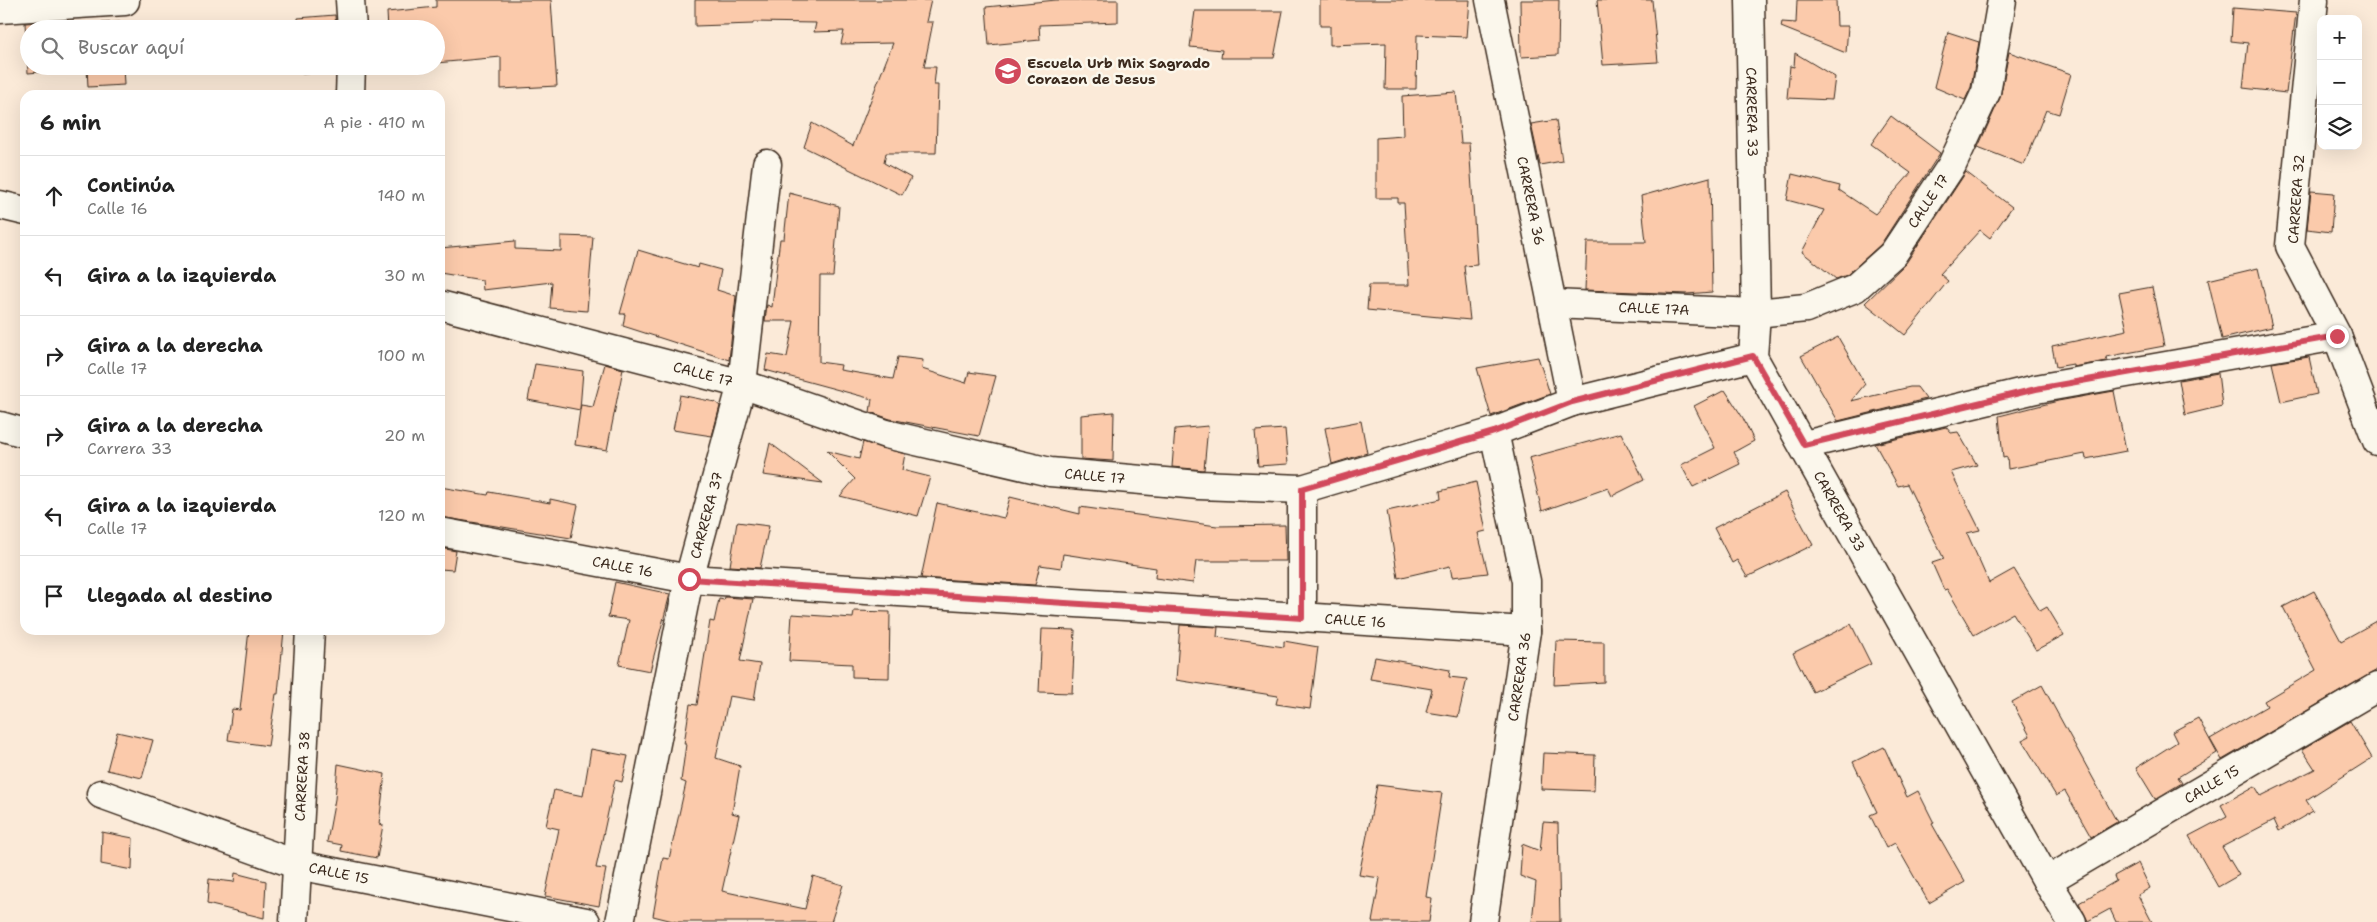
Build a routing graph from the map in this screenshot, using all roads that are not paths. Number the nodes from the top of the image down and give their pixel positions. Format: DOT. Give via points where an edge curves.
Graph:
graph roads {
  1 [pos="350,0"];
  2 [pos="1490,0"];
  3 [pos="1750,0"];
  4 [pos="2002,0"];
  5 [pos="2314,0"];
  6 [pos="126,1"];
  7 [pos="0,9"];
  8 [pos="351,20"];
  9 [pos="351,75"];
  10 [pos="350,90"];
  11 [pos="767,164"];
  12 [pos="0,205"];
  13 [pos="20,210"];
  14 [pos="1553,304"];
  15 [pos="445,306"];
  16 [pos="1756,313"];
  17 [pos="2337,336"];
  18 [pos="1753,356"];
  19 [pos="742,384"];
  20 [pos="1572,402"];
  21 [pos="0,426"];
  22 [pos="20,432"];
  23 [pos="1494,432"];
  24 [pos="2377,441"];
  25 [pos="1804,445"];
  26 [pos="1302,489"];
  27 [pos="445,533"];
  28 [pos="689,579"];
  29 [pos="1302,618"];
  30 [pos="1526,631"];
  31 [pos="310,635"];
  32 [pos="2377,687"];
  33 [pos="101,794"];
  34 [pos="298,865"];
  35 [pos="2047,881"];
  36 [pos="294,922"];
  37 [pos="586,922"];
  38 [pos="620,922"];
  39 [pos="1482,922"];
  40 [pos="2072,922"];
  1 -- 8 [label="street"];
  2 -- 14 [label="street, CARRERA 36"];
  3 -- 16 [label="street, CARRERA 33"];
  4 -- 16 [label="street, CALLE 17" via="1986,92 1952,165 1893,254 1855,288 1806,308"];
  5 -- 17 [label="street, CARRERA 32" via="2290,246"];
  6 -- 7 [label="street"];
  9 -- 10 [label="street"];
  11 -- 19 [label="street, CARRERA 37"];
  12 -- 13 [label="street"];
  14 -- 16 [label="street, CALLE 17A"];
  14 -- 20 [label="street, CARRERA 36"];
  15 -- 19 [label="street, CALLE 17"];
  16 -- 18 [label="street, CARRERA 33"];
  17 -- 24 [label="street, CARRERA 32"];
  17 -- 25 [label="street" via="2036,389"];
  18 -- 20 [label="street, CALLE 17"];
  18 -- 25 [label="street, CARRERA 33"];
  19 -- 26 [label="street, CALLE 17" via="886,434 1050,472 1199,486"];
  19 -- 28 [label="street, CARRERA 37"];
  20 -- 23 [label="street, CALLE 17"];
  21 -- 22 [label="street"];
  23 -- 26 [label="street, CALLE 17"];
  23 -- 30 [label="street, CARRERA 36" via="1526,581"];
  25 -- 35 [label="street, CARRERA 33"];
  26 -- 29 [label="street"];
  27 -- 28 [label="street, CALLE 16"];
  28 -- 29 [label="street, CALLE 16"];
  28 -- 38 [label="street, CARRERA 37"];
  29 -- 30 [label="street, CALLE 16"];
  30 -- 39 [label="street, CARRERA 36"];
  31 -- 34 [label="street, CARRERA 38"];
  32 -- 35 [label="street, CALLE 15"];
  33 -- 34 [label="street, CALLE 15"];
  34 -- 36 [label="street, CARRERA 38"];
  34 -- 37 [label="street, CALLE 15"];
  35 -- 40 [label="street, CARRERA 33"];
}
